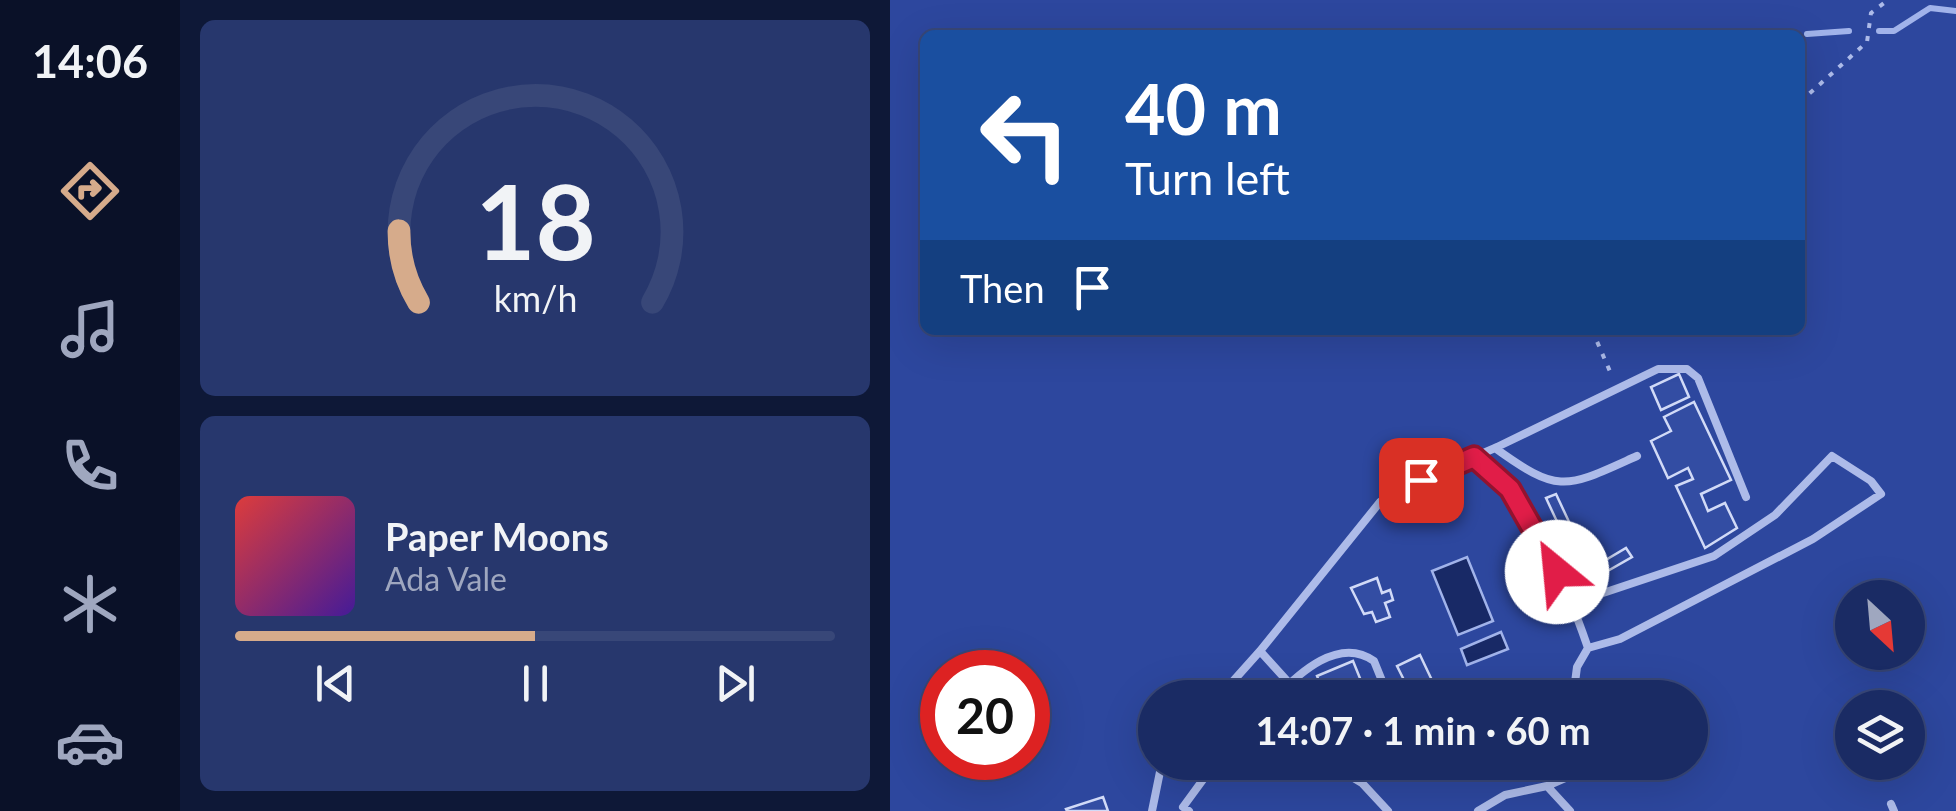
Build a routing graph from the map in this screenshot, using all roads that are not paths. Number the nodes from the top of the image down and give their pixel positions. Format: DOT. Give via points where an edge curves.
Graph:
graph roads {
  1 [pos="1495,448"];
  2 [pos="1637,456"];
  3 [pos="1474,457"];
  4 [pos="1746,497"];
  5 [pos="1573,603"];
  6 [pos="1588,648"];
  7 [pos="1260,652"];
  8 [pos="1234,680"];
  9 [pos="1286,680"];
  10 [pos="1293,680"];
  11 [pos="1382,680"];
  12 [pos="1575,680"];
  13 [pos="1158,780"];
  14 [pos="1204,780"];
  15 [pos="1357,780"];
  16 [pos="1561,780"];
  17 [pos="1547,786"];
  18 [pos="1184,810"];
  19 [pos="1152,811"];
  20 [pos="1388,811"];
  21 [pos="1478,811"];
  22 [pos="1570,811"];
  1 -- 2 [label="lane" via="1546,481 1570,484"];
  1 -- 3 [label="lane"];
  1 -- 4 [label="lane" via="1658,369 1687,369 1698,378"];
  3 -- 5 [label="lane" via="1510,489"];
  3 -- 7 [label="lane" via="1380,502"];
  5 -- 6 [label="lane"];
  5 -- 6 [label="lane" via="1714,556 1774,515 1832,456 1881,494 1813,539"];
  6 -- 12 [label="lane"];
  7 -- 8 [label="lane"];
  7 -- 9 [label="lane"];
  10 -- 11 [label="lane" via="1327,656 1353,653 1374,661"];
  13 -- 19 [label="lane"];
  14 -- 18 [label="lane"];
  15 -- 20 [label="lane"];
  16 -- 17 [label="lane"];
  17 -- 21 [label="lane" via="1505,795"];
  17 -- 22 [label="lane"];
}
